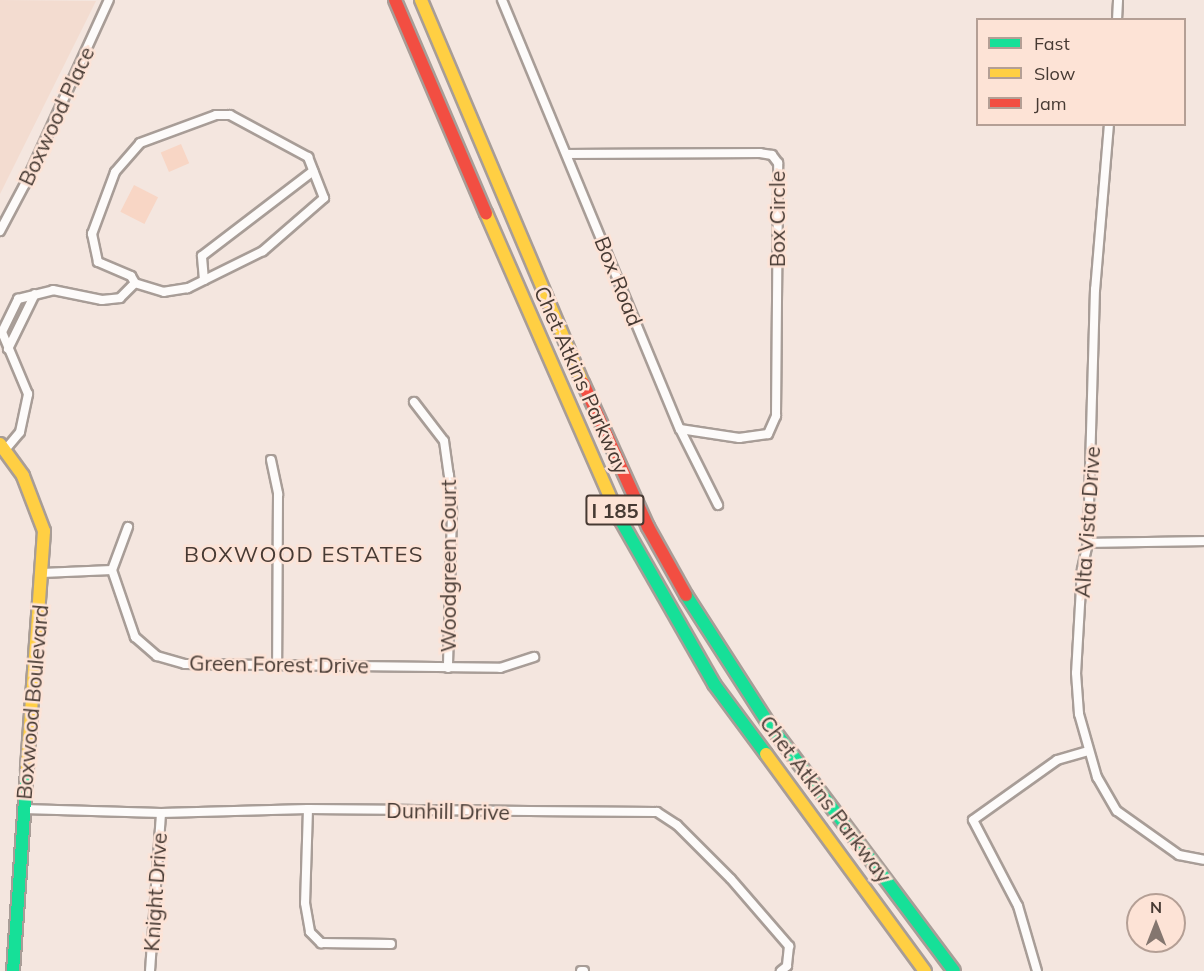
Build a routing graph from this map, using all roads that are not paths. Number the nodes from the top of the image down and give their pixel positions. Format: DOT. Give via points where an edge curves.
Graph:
graph roads {
  1 [pos="109,0"];
  2 [pos="395,0"];
  3 [pos="421,0"];
  4 [pos="502,0"];
  5 [pos="1118,0"];
  6 [pos="1117,18"];
  7 [pos="1108,126"];
  8 [pos="567,154"];
  9 [pos="313,171"];
  10 [pos="0,231"];
  11 [pos="204,280"];
  12 [pos="135,283"];
  13 [pos="35,294"];
  14 [pos="11,313"];
  15 [pos="23,318"];
  16 [pos="9,349"];
  17 [pos="414,402"];
  18 [pos="680,429"];
  19 [pos="3,447"];
  20 [pos="271,460"];
  21 [pos="718,506"];
  22 [pos="128,527"];
  23 [pos="1204,541"];
  24 [pos="1088,543"];
  25 [pos="112,570"];
  26 [pos="42,573"];
  27 [pos="534,657"];
  28 [pos="277,663"];
  29 [pos="448,668"];
  30 [pos="1088,751"];
  31 [pos="23,809"];
  32 [pos="308,809"];
  33 [pos="161,813"];
  34 [pos="1204,860"];
  35 [pos="391,944"];
  36 [pos="13,971"];
  37 [pos="150,971"];
  38 [pos="781,971"];
  39 [pos="925,971"];
  40 [pos="954,971"];
  41 [pos="1036,971"];
  1 -- 10 [label="street, Boxwood Place" via="26,184"];
  2 -- 39 [label="main road, Chet Atkins Parkway / I 185" via="605,492 714,684"];
  3 -- 40 [label="main road, Chet Atkins Parkway / I 185" via="562,339 648,527 698,615 767,721"];
  4 -- 8 [label="street, Box Road"];
  5 -- 6 [label="street"];
  7 -- 24 [label="street, Alta Vista Drive" via="1095,289"];
  8 -- 18 [label="street, Box Road"];
  8 -- 18 [label="street, Box Circle" via="772,155 778,163 776,416 768,434 739,438"];
  9 -- 11 [label="street" via="202,256"];
  9 -- 11 [label="street" via="324,198 263,251"];
  9 -- 12 [label="street" via="308,157 230,115 216,115 140,143 115,172 92,234 98,262 131,276"];
  11 -- 12 [label="street" via="188,288 164,292"];
  12 -- 13 [label="street" via="120,298 102,300 53,290"];
  13 -- 14 [label="street" via="18,299"];
  13 -- 15 [label="street"];
  14 -- 15 [label="street"];
  14 -- 16 [label="street" via="2,332"];
  15 -- 16 [label="street"];
  16 -- 19 [label="street" via="28,394 20,432"];
  17 -- 29 [label="street, Woodgreen Court" via="444,441 449,475 452,512"];
  18 -- 21 [label="street, Box Road"];
  19 -- 26 [label="main road, Boxwood Boulevard" via="23,476 44,531"];
  20 -- 28 [label="street" via="278,494"];
  22 -- 25 [label="street"];
  23 -- 24 [label="street"];
  24 -- 30 [label="street, Alta Vista Drive" via="1082,570 1076,673"];
  25 -- 26 [label="street"];
  25 -- 28 [label="street, Green Forest Drive" via="128,624 135,637 157,656 212,667"];
  26 -- 31 [label="main road, Boxwood Boulevard"];
  27 -- 29 [label="street, Green Forest Drive" via="500,668"];
  28 -- 29 [label="street, Green Forest Drive"];
  30 -- 34 [label="street, Alta Vista Drive" via="1117,810 1179,855"];
  30 -- 41 [label="street" via="1056,760 973,820 1018,906"];
  31 -- 33 [label="street, Dunhill Drive"];
  31 -- 36 [label="main road, Boxwood Boulevard"];
  32 -- 33 [label="street, Dunhill Drive"];
  32 -- 35 [label="street" via="305,903 310,932 321,943"];
  32 -- 38 [label="street, Dunhill Drive" via="657,812 677,825 731,879 789,946 787,966"];
  33 -- 37 [label="street, Knight Drive"];
}
